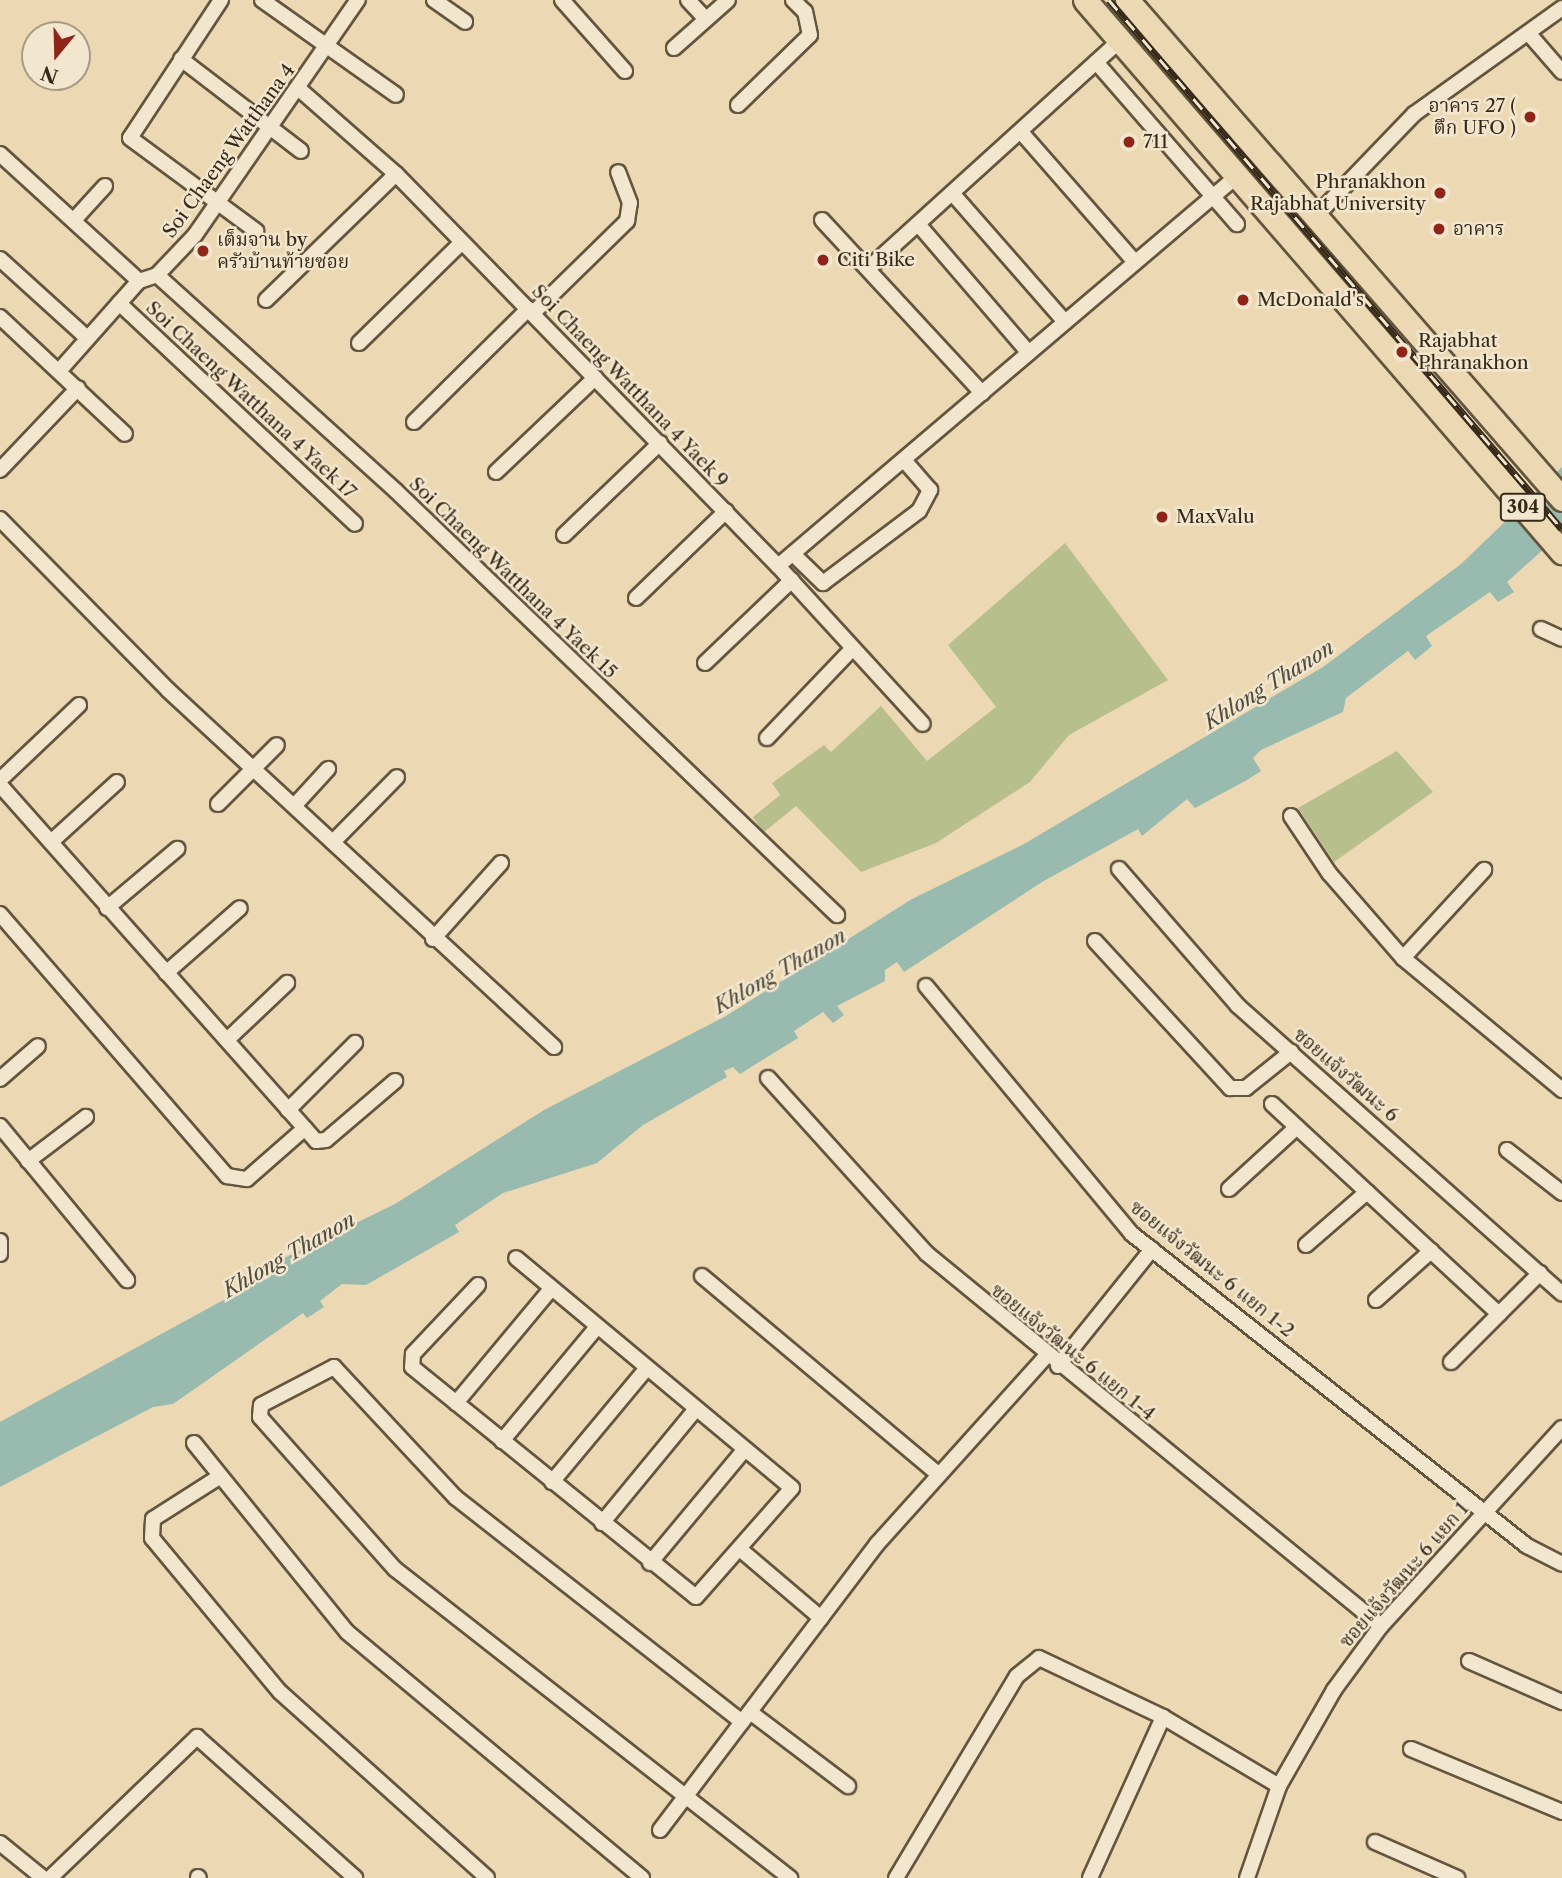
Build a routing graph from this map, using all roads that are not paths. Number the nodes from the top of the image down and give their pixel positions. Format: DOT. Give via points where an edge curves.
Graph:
graph roads {
  1 [pos="221,0"];
  2 [pos="262,0"];
  3 [pos="358,0"];
  4 [pos="434,0"];
  5 [pos="562,0"];
  6 [pos="688,0"];
  7 [pos="729,0"];
  8 [pos="793,0"];
  9 [pos="1085,0"];
  10 [pos="1127,0"];
  11 [pos="1562,8"];
  12 [pos="706,19"];
  13 [pos="465,22"];
  14 [pos="1529,34"];
  15 [pos="1120,40"];
  16 [pos="327,46"];
  17 [pos="674,48"];
  18 [pos="181,59"];
  19 [pos="1096,62"];
  20 [pos="625,71"];
  21 [pos="1562,72"];
  22 [pos="298,88"];
  23 [pos="396,94"];
  24 [pos="738,105"];
  25 [pos="271,128"];
  26 [pos="1021,132"];
  27 [pos="301,151"];
  28 [pos="0,154"];
  29 [pos="618,172"];
  30 [pos="396,174"];
  31 [pos="1237,176"];
  32 [pos="105,186"];
  33 [pos="953,194"];
  34 [pos="1213,196"];
  35 [pos="218,204"];
  36 [pos="1315,217"];
  37 [pos="74,220"];
  38 [pos="822,220"];
  39 [pos="918,224"];
  40 [pos="1237,224"];
  41 [pos="256,230"];
  42 [pos="462,243"];
  43 [pos="0,260"];
  44 [pos="1135,262"];
  45 [pos="870,267"];
  46 [pos="157,275"];
  47 [pos="139,281"];
  48 [pos="266,300"];
  49 [pos="119,303"];
  50 [pos="530,311"];
  51 [pos="0,317"];
  52 [pos="1065,323"];
  53 [pos="88,338"];
  54 [pos="359,343"];
  55 [pos="1029,353"];
  56 [pos="60,371"];
  57 [pos="595,378"];
  58 [pos="78,388"];
  59 [pos="982,393"];
  60 [pos="414,422"];
  61 [pos="125,434"];
  62 [pos="660,443"];
  63 [pos="905,461"];
  64 [pos="0,470"];
  65 [pos="496,472"];
  66 [pos="1562,499"];
  67 [pos="726,511"];
  68 [pos="0,519"];
  69 [pos="355,524"];
  70 [pos="564,536"];
  71 [pos="1562,552"];
  72 [pos="793,554"];
  73 [pos="778,566"];
  74 [pos="792,580"];
  75 [pos="636,598"];
  76 [pos="1541,629"];
  77 [pos="1562,639"];
  78 [pos="852,649"];
  79 [pos="705,663"];
  80 [pos="79,705"];
  81 [pos="923,724"];
  82 [pos="767,737"];
  83 [pos="277,745"];
  84 [pos="252,768"];
  85 [pos="328,769"];
  86 [pos="397,777"];
  87 [pos="0,782"];
  88 [pos="117,782"];
  89 [pos="218,804"];
  90 [pos="295,805"];
  91 [pos="1291,816"];
  92 [pos="51,842"];
  93 [pos="332,842"];
  94 [pos="177,849"];
  95 [pos="500,863"];
  96 [pos="1119,869"];
  97 [pos="1484,870"];
  98 [pos="107,908"];
  99 [pos="240,908"];
  100 [pos="0,914"];
  101 [pos="838,915"];
  102 [pos="433,939"];
  103 [pos="1096,941"];
  104 [pos="1404,958"];
  105 [pos="166,973"];
  106 [pos="287,983"];
  107 [pos="926,986"];
  108 [pos="227,1040"];
  109 [pos="355,1043"];
  110 [pos="38,1046"];
  111 [pos="554,1047"];
  112 [pos="1291,1052"];
  113 [pos="768,1078"];
  114 [pos="0,1079"];
  115 [pos="395,1081"];
  116 [pos="1562,1090"];
  117 [pos="1272,1104"];
  118 [pos="289,1110"];
  119 [pos="86,1116"];
  120 [pos="0,1126"];
  121 [pos="1297,1127"];
  122 [pos="305,1128"];
  123 [pos="1507,1150"];
  124 [pos="29,1161"];
  125 [pos="1229,1189"];
  126 [pos="1367,1192"];
  127 [pos="1562,1193"];
  128 [pos="0,1241"];
  129 [pos="1306,1245"];
  130 [pos="1152,1249"];
  131 [pos="1431,1251"];
  132 [pos="0,1254"];
  133 [pos="516,1258"];
  134 [pos="1540,1273"];
  135 [pos="702,1276"];
  136 [pos="127,1280"];
  137 [pos="478,1285"];
  138 [pos="551,1289"];
  139 [pos="1562,1294"];
  140 [pos="1377,1300"];
  141 [pos="1499,1314"];
  142 [pos="597,1327"];
  143 [pos="1052,1361"];
  144 [pos="1451,1362"];
  145 [pos="647,1368"];
  146 [pos="456,1402"];
  147 [pos="696,1409"];
  148 [pos="1562,1428"];
  149 [pos="502,1441"];
  150 [pos="194,1443"];
  151 [pos="745,1449"];
  152 [pos="939,1475"];
  153 [pos="219,1477"];
  154 [pos="552,1482"];
  155 [pos="1486,1510"];
  156 [pos="601,1523"];
  157 [pos="741,1550"];
  158 [pos="650,1563"];
  159 [pos="1562,1563"];
  160 [pos="821,1618"];
  161 [pos="1381,1626"];
  162 [pos="1469,1661"];
  163 [pos="1562,1702"];
  164 [pos="746,1717"];
  165 [pos="1163,1717"];
  166 [pos="1411,1749"];
  167 [pos="848,1786"];
  168 [pos="1279,1786"];
  169 [pos="685,1796"];
  170 [pos="1562,1812"];
  171 [pos="660,1830"];
  172 [pos="1375,1842"];
  173 [pos="0,1843"];
  174 [pos="43,1878"];
  175 [pos="50,1878"];
  176 [pos="355,1878"];
  177 [pos="487,1878"];
  178 [pos="642,1878"];
  179 [pos="790,1878"];
  180 [pos="896,1878"];
  181 [pos="1090,1878"];
  182 [pos="1247,1878"];
  183 [pos="1457,1878"];
  1 -- 18 [label="street"];
  2 -- 16 [label="street"];
  3 -- 16 [label="street, Soi Chaeng Watthana 4"];
  4 -- 13 [label="street"];
  5 -- 20 [label="street"];
  6 -- 12 [label="street"];
  7 -- 12 [label="street"];
  8 -- 24 [label="street" via="805,12 810,35"];
  9 -- 15 [label="main road, 304"];
  10 -- 36 [label="main road, 304"];
  11 -- 14 [label="street"];
  12 -- 17 [label="street"];
  14 -- 21 [label="street"];
  14 -- 36 [label="street" via="1414,114"];
  15 -- 19 [label="street"];
  15 -- 31 [label="main road, 304"];
  16 -- 22 [label="street, Soi Chaeng Watthana 4"];
  16 -- 23 [label="street"];
  18 -- 25 [label="street"];
  18 -- 35 [label="street" via="133,127 132,141"];
  19 -- 26 [label="street"];
  19 -- 34 [label="street"];
  22 -- 25 [label="street, Soi Chaeng Watthana 4"];
  22 -- 30 [label="street, Soi Chaeng Watthana 4 Yaek 9"];
  25 -- 27 [label="street"];
  25 -- 35 [label="street, Soi Chaeng Watthana 4"];
  26 -- 33 [label="street"];
  26 -- 44 [label="street"];
  28 -- 37 [label="street"];
  29 -- 50 [label="street" via="629,203 627,221"];
  30 -- 42 [label="street, Soi Chaeng Watthana 4 Yaek 9"];
  30 -- 48 [label="street"];
  31 -- 34 [label="street"];
  31 -- 71 [label="main road, 304"];
  32 -- 37 [label="street"];
  33 -- 39 [label="street"];
  33 -- 52 [label="street"];
  34 -- 40 [label="street"];
  34 -- 44 [label="street"];
  35 -- 41 [label="street"];
  35 -- 46 [label="street, Soi Chaeng Watthana 4"];
  36 -- 66 [label="main road, 304"];
  37 -- 47 [label="street"];
  38 -- 45 [label="street"];
  39 -- 45 [label="street"];
  39 -- 55 [label="street"];
  42 -- 50 [label="street, Soi Chaeng Watthana 4 Yaek 9"];
  42 -- 54 [label="street"];
  43 -- 53 [label="street"];
  44 -- 52 [label="street"];
  45 -- 59 [label="street"];
  46 -- 47 [label="street"];
  46 -- 101 [label="street, Soi Chaeng Watthana 4 Yaek 15" via="396,491"];
  47 -- 49 [label="street"];
  49 -- 53 [label="street"];
  49 -- 69 [label="street, Soi Chaeng Watthana 4 Yaek 17"];
  50 -- 57 [label="street, Soi Chaeng Watthana 4 Yaek 9"];
  50 -- 60 [label="street"];
  51 -- 56 [label="street"];
  52 -- 55 [label="street"];
  53 -- 56 [label="street"];
  55 -- 59 [label="street"];
  56 -- 58 [label="street"];
  57 -- 62 [label="street, Soi Chaeng Watthana 4 Yaek 9"];
  57 -- 65 [label="street"];
  58 -- 61 [label="street"];
  58 -- 64 [label="street"];
  59 -- 63 [label="street"];
  62 -- 67 [label="street, Soi Chaeng Watthana 4 Yaek 9"];
  62 -- 70 [label="street"];
  63 -- 72 [label="street"];
  63 -- 72 [label="street" via="929,490 919,511 823,583"];
  67 -- 73 [label="street, Soi Chaeng Watthana 4 Yaek 9"];
  67 -- 75 [label="street"];
  68 -- 84 [label="street"];
  72 -- 73 [label="street"];
  73 -- 74 [label="street, Soi Chaeng Watthana 4 Yaek 9"];
  74 -- 78 [label="street, Soi Chaeng Watthana 4 Yaek 9"];
  74 -- 79 [label="street"];
  76 -- 77 [label="street"];
  78 -- 81 [label="street, Soi Chaeng Watthana 4 Yaek 9"];
  78 -- 82 [label="street"];
  80 -- 87 [label="street"];
  83 -- 84 [label="street"];
  84 -- 89 [label="street"];
  84 -- 90 [label="street"];
  85 -- 90 [label="street"];
  86 -- 93 [label="street"];
  87 -- 92 [label="street"];
  88 -- 92 [label="street"];
  90 -- 93 [label="street"];
  91 -- 104 [label="street" via="1329,873"];
  92 -- 98 [label="street"];
  93 -- 102 [label="street"];
  94 -- 98 [label="street"];
  95 -- 102 [label="street"];
  96 -- 112 [label="street, ซอยแจ้งวัฒนะ 6" via="1238,1006"];
  97 -- 104 [label="street"];
  98 -- 105 [label="street"];
  99 -- 105 [label="street"];
  100 -- 122 [label="street" via="228,1176 247,1180"];
  102 -- 111 [label="street"];
  103 -- 112 [label="street" via="1230,1088 1247,1088"];
  104 -- 116 [label="street"];
  105 -- 108 [label="street"];
  106 -- 108 [label="street"];
  107 -- 130 [label="street, ซอยแจ้งวัฒนะ 6 แยก 1-2" via="1070,1166"];
  108 -- 118 [label="street"];
  109 -- 118 [label="street"];
  110 -- 114 [label="street"];
  112 -- 134 [label="street, ซอยแจ้งวัฒนะ 6"];
  113 -- 143 [label="street, ซอยแจ้งวัฒนะ 6 แยก 1-4" via="926,1254"];
  115 -- 122 [label="street" via="326,1140 316,1140"];
  117 -- 121 [label="street"];
  118 -- 122 [label="street"];
  119 -- 124 [label="street"];
  120 -- 124 [label="street"];
  121 -- 125 [label="street"];
  121 -- 126 [label="street"];
  123 -- 127 [label="street"];
  124 -- 136 [label="street"];
  126 -- 129 [label="street"];
  126 -- 131 [label="street"];
  128 -- 132 [label="street"];
  130 -- 143 [label="street"];
  130 -- 155 [label="street, ซอยแจ้งวัฒนะ 6 แยก 1-2"];
  131 -- 140 [label="street"];
  131 -- 141 [label="street"];
  133 -- 138 [label="street"];
  134 -- 139 [label="street, ซอยแจ้งวัฒนะ 6"];
  134 -- 141 [label="street"];
  135 -- 152 [label="street"];
  137 -- 146 [label="street" via="410,1361"];
  138 -- 142 [label="street"];
  138 -- 146 [label="street"];
  141 -- 144 [label="street"];
  142 -- 145 [label="street"];
  142 -- 149 [label="street"];
  143 -- 152 [label="street"];
  143 -- 161 [label="street, ซอยแจ้งวัฒนะ 6 แยก 1-4"];
  145 -- 147 [label="street"];
  145 -- 154 [label="street"];
  146 -- 149 [label="street"];
  147 -- 151 [label="street"];
  147 -- 156 [label="street"];
  148 -- 155 [label="street, ซอยแจ้งวัฒนะ 6 แยก 1"];
  149 -- 154 [label="street"];
  150 -- 153 [label="street"];
  151 -- 157 [label="street" via="792,1488"];
  151 -- 158 [label="street"];
  152 -- 160 [label="street"];
  153 -- 177 [label="street" via="153,1519 152,1538 280,1692"];
  153 -- 178 [label="street" via="346,1632"];
  154 -- 156 [label="street"];
  155 -- 159 [label="street, ซอยแจ้งวัฒนะ 6 แยก 1-2" via="1527,1546"];
  155 -- 161 [label="street, ซอยแจ้งวัฒนะ 6 แยก 1"];
  156 -- 158 [label="street"];
  157 -- 158 [label="street" via="695,1598"];
  157 -- 160 [label="street"];
  160 -- 164 [label="street"];
  161 -- 168 [label="street, ซอยแจ้งวัฒนะ 6 แยก 1" via="1334,1690"];
  162 -- 163 [label="street"];
  164 -- 167 [label="street"];
  164 -- 169 [label="street"];
  164 -- 169 [label="street" via="456,1499 334,1367 261,1405 260,1417 395,1569"];
  165 -- 168 [label="street"];
  165 -- 180 [label="street" via="1055,1662 1030,1661"];
  165 -- 181 [label="street"];
  166 -- 170 [label="street"];
  168 -- 182 [label="street, ซอยแจ้งวัฒนะ 6 แยก 1"];
  169 -- 171 [label="street"];
  169 -- 179 [label="street"];
  172 -- 183 [label="street"];
  173 -- 174 [label="street"];
  175 -- 176 [label="street" via="197,1737"];
}
